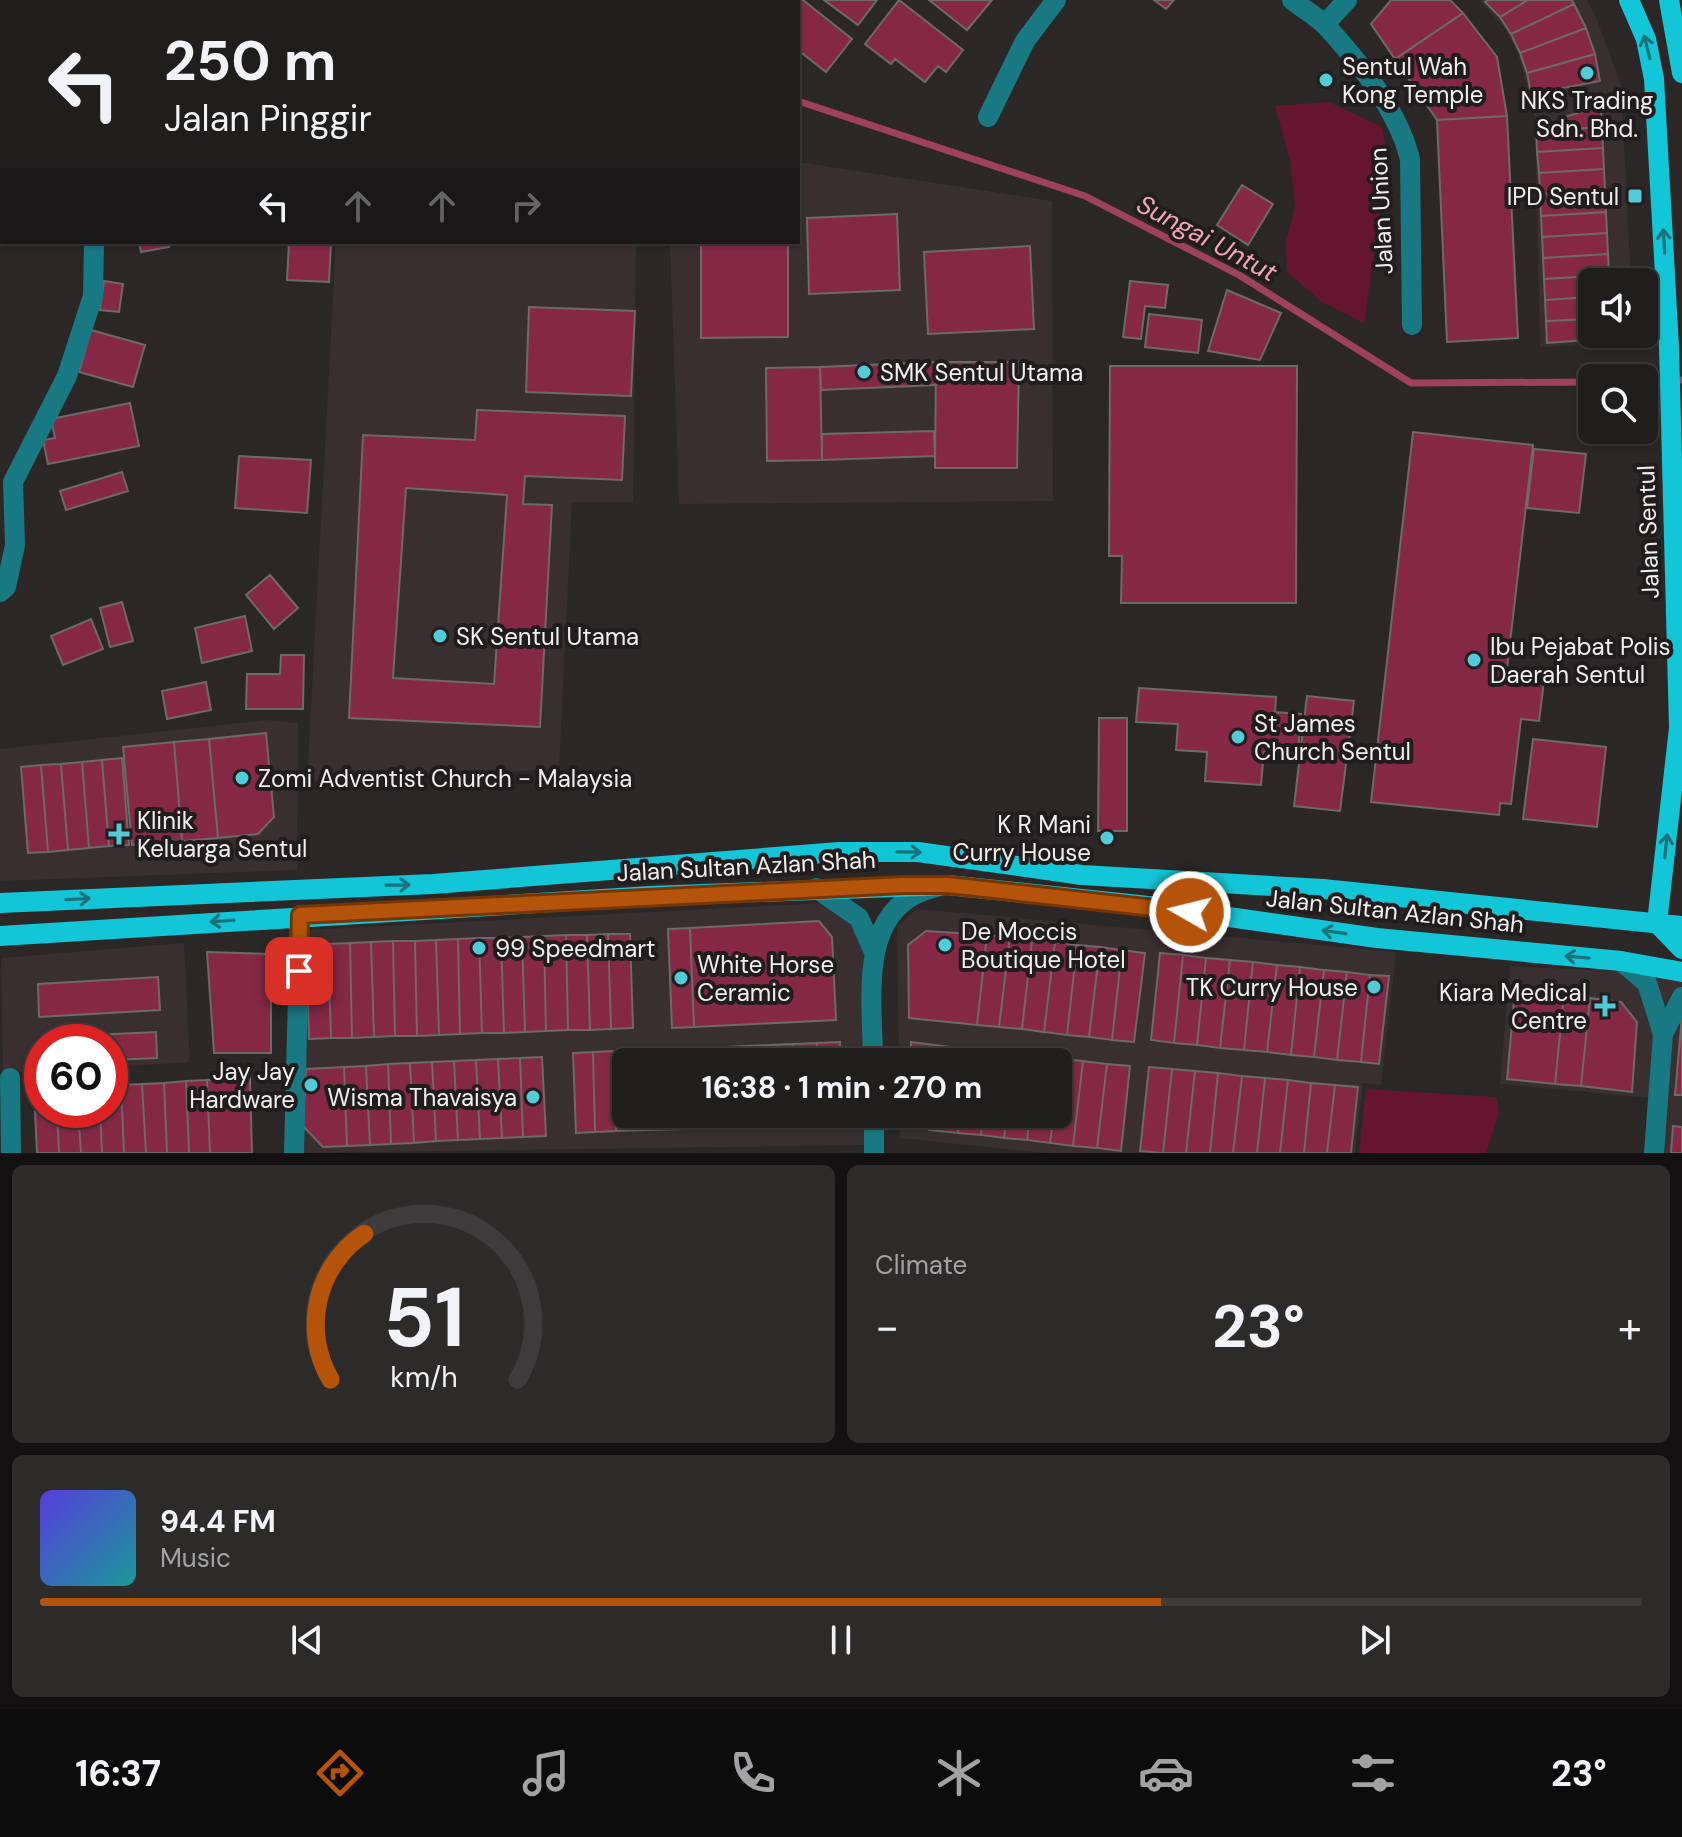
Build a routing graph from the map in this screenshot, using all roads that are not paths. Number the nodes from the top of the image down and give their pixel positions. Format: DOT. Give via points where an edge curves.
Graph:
graph roads {
  1 [pos="1056,0"];
  2 [pos="1292,0"];
  3 [pos="1347,0"];
  4 [pos="1629,0"];
  5 [pos="1669,0"];
  6 [pos="1325,24"];
  7 [pos="1680,31"];
  8 [pos="1682,73"];
  9 [pos="988,117"];
  10 [pos="94,244"];
  11 [pos="1412,325"];
  12 [pos="0,592"];
  13 [pos="948,885"];
  14 [pos="816,888"];
  15 [pos="0,903"];
  16 [pos="300,915"];
  17 [pos="1657,923"];
  18 [pos="1682,926"];
  19 [pos="0,936"];
  20 [pos="1682,949"];
  21 [pos="873,950"];
  22 [pos="1621,961"];
  23 [pos="1682,972"];
  24 [pos="1682,997"];
  25 [pos="1663,1034"];
  26 [pos="873,1048"];
  27 [pos="10,1078"];
  28 [pos="874,1128"];
  29 [pos="11,1153"];
  30 [pos="294,1153"];
  31 [pos="874,1153"];
  32 [pos="1654,1153"];
  1 -- 9 [label="street" via="1025,41"];
  2 -- 6 [label="street, Jalan Union"];
  3 -- 6 [label="street"];
  17 -- 4 [label="main road, Jalan Sentul, one-way" via="1679,728 1671,407 1654,79 1646,39"];
  5 -- 7 [label="main road"];
  6 -- 11 [label="street, Jalan Union" via="1405,136 1410,160"];
  7 -- 8 [label="main road"];
  10 -- 12 [label="street" via="93,296 67,376 13,482 15,545 6,587"];
  13 -- 14 [label="main road, Jalan Sultan Azlan Shah"];
  13 -- 21 [label="street" via="917,893 893,910"];
  22 -- 13 [label="main road, Jalan Sultan Azlan Shah, one-way" via="1377,938"];
  14 -- 16 [label="main road, Jalan Sultan Azlan Shah"];
  14 -- 21 [label="street" via="859,918"];
  15 -- 17 [label="main road, Jalan Sultan Azlan Shah, one-way" via="433,884 839,852 918,852 1082,875 1323,889"];
  16 -- 19 [label="main road, Jalan Sultan Azlan Shah, one-way"];
  16 -- 30 [label="street"];
  17 -- 18 [label="main road, Jalan Sultan Azlan Shah"];
  17 -- 20 [label="main road"];
  21 -- 26 [label="street"];
  22 -- 23 [label="main road, Jalan Sultan Azlan Shah"];
  22 -- 25 [label="street" via="1647,983"];
  24 -- 25 [label="street"];
  25 -- 32 [label="street"];
  27 -- 29 [label="street"];
  28 -- 31 [label="street"];
}
